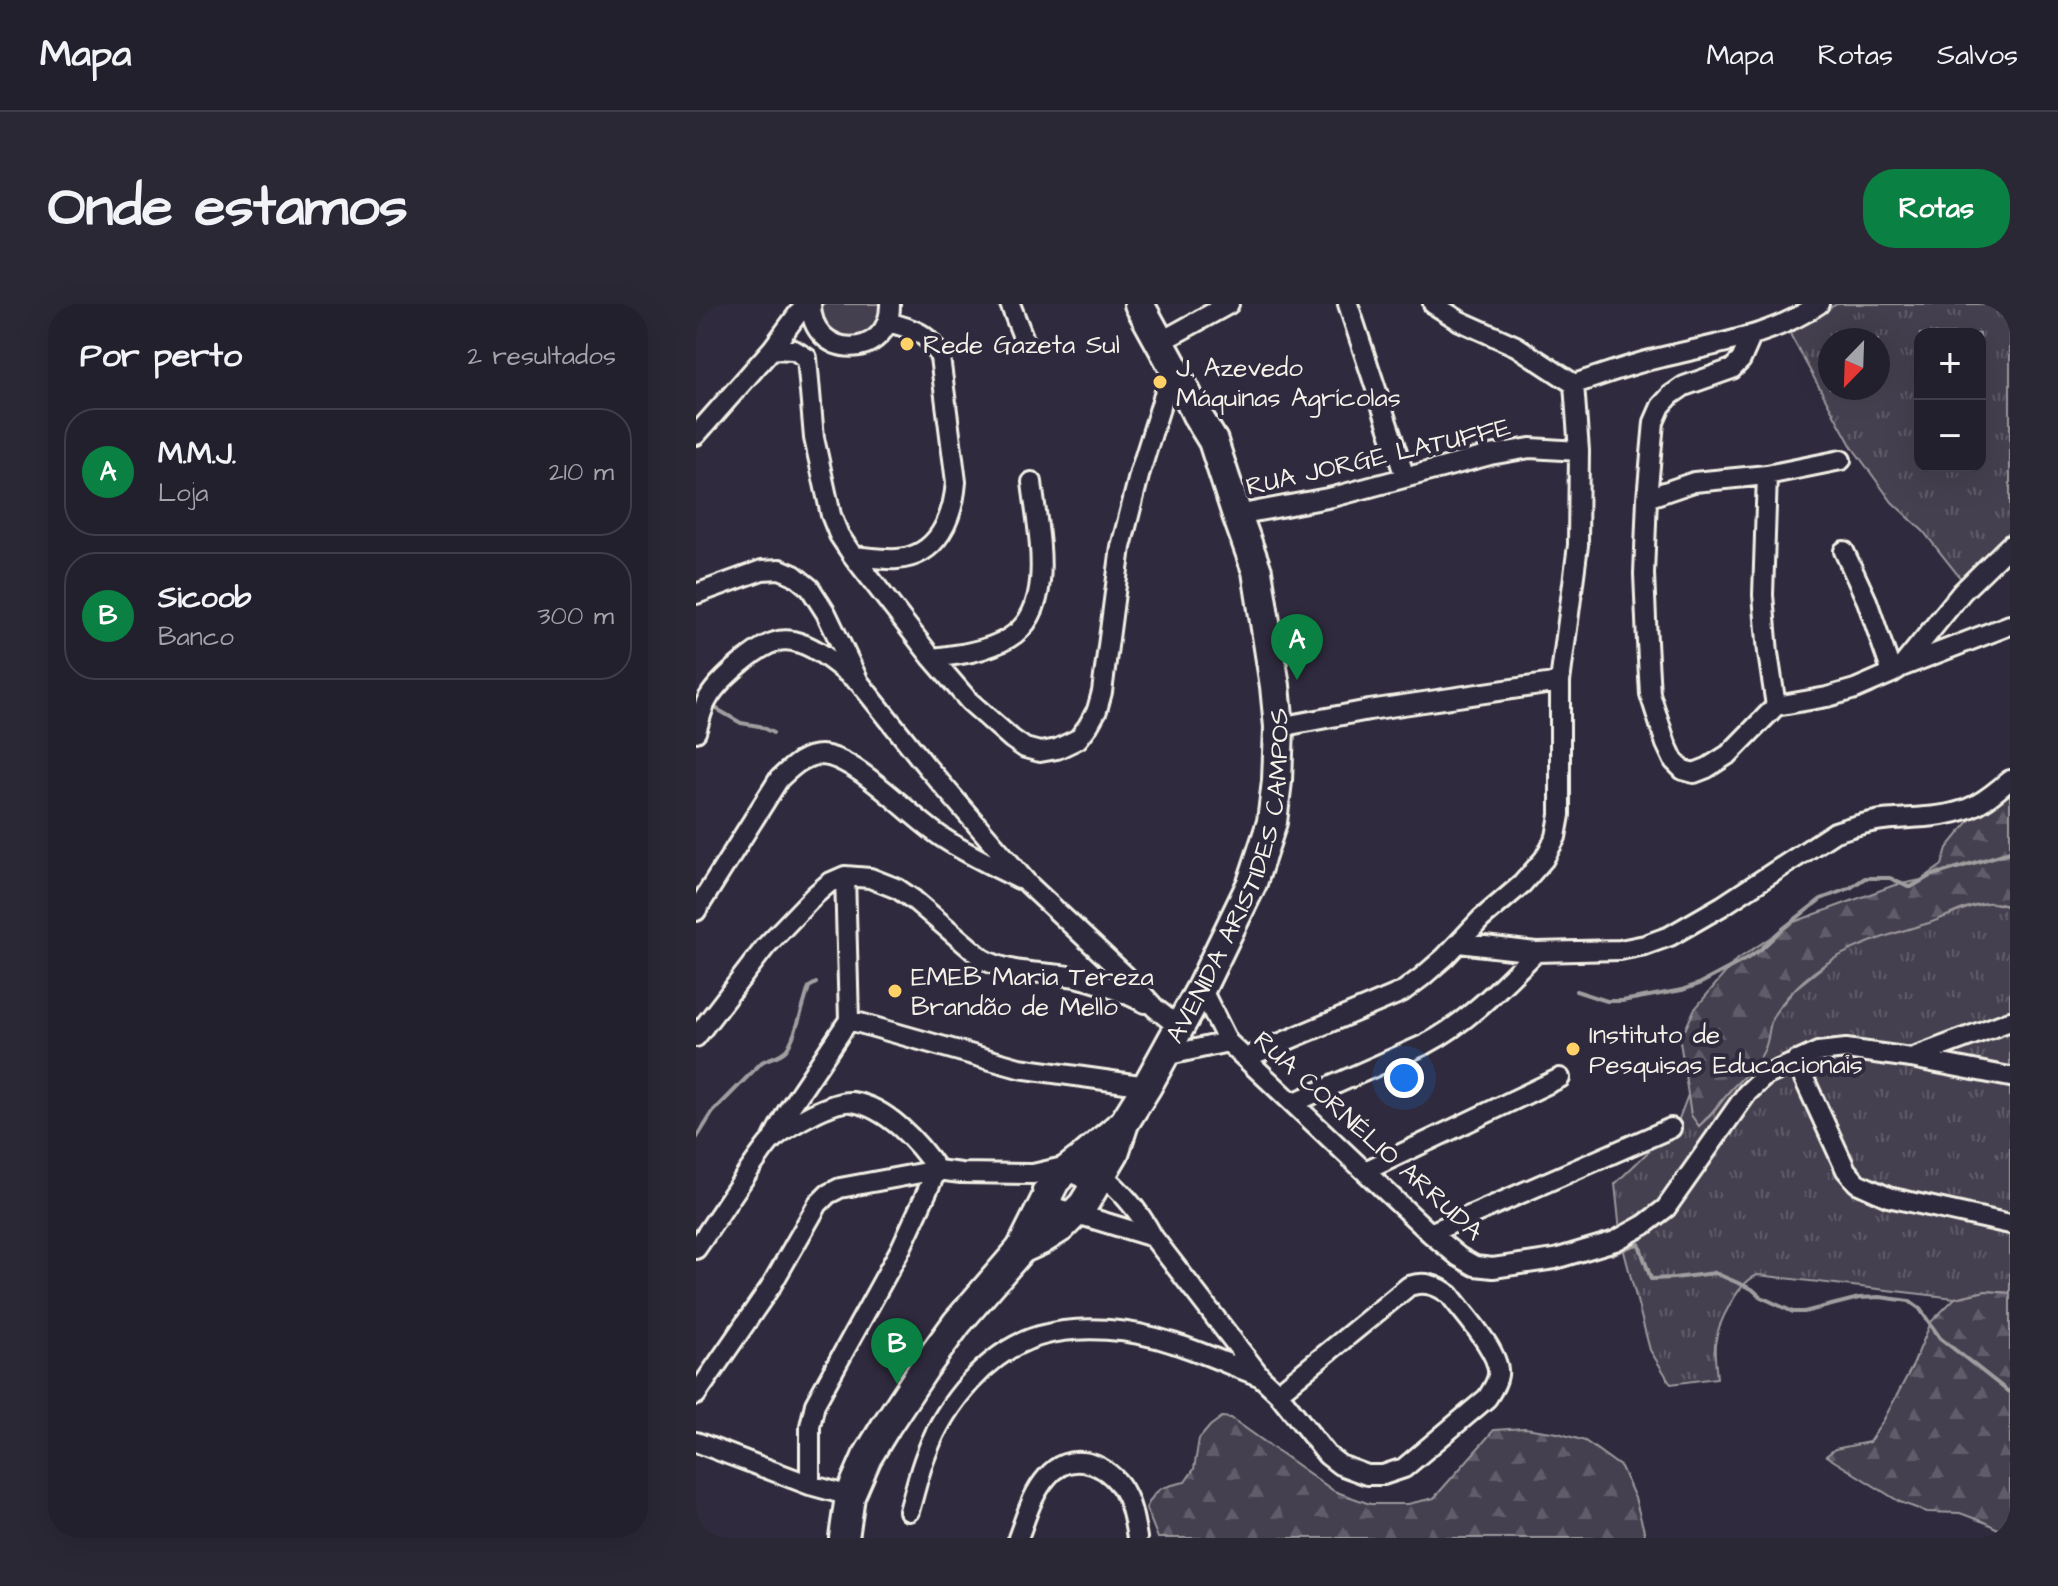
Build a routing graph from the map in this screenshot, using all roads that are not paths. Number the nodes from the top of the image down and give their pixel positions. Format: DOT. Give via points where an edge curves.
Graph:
graph roads {
  1 [pos="1010,304"];
  2 [pos="1139,304"];
  3 [pos="1229,304"];
  4 [pos="1348,304"];
  5 [pos="1433,304"];
  6 [pos="1819,304"];
  7 [pos="809,307"];
  8 [pos="889,313"];
  9 [pos="1752,335"];
  10 [pos="1023,337"];
  11 [pos="772,349"];
  12 [pos="1167,354"];
  13 [pos="807,358"];
  14 [pos="1574,384"];
  15 [pos="696,435"];
  16 [pos="1579,451"];
  17 [pos="1841,460"];
  18 [pos="1767,475"];
  19 [pos="1405,477"];
  20 [pos="1032,482"];
  21 [pos="1647,498"];
  22 [pos="1237,515"];
  23 [pos="2010,545"];
  24 [pos="1844,551"];
  25 [pos="853,556"];
  26 [pos="696,594"];
  27 [pos="2010,625"];
  28 [pos="932,658"];
  29 [pos="1896,670"];
  30 [pos="859,682"];
  31 [pos="1560,682"];
  32 [pos="1776,706"];
  33 [pos="1279,727"];
  34 [pos="696,732"];
  35 [pos="2010,780"];
  36 [pos="845,876"];
  37 [pos="1028,884"];
  38 [pos="696,911"];
  39 [pos="1459,943"];
  40 [pos="1536,952"];
  41 [pos="1201,988"];
  42 [pos="1155,1008"];
  43 [pos="849,1020"];
  44 [pos="2010,1021"];
  45 [pos="1180,1028"];
  46 [pos="696,1037"];
  47 [pos="1228,1042"];
  48 [pos="1164,1056"];
  49 [pos="1245,1058"];
  50 [pos="1911,1058"];
  51 [pos="1796,1061"];
  52 [pos="2010,1077"];
  53 [pos="1560,1078"];
  54 [pos="1147,1086"];
  55 [pos="1293,1103"];
  56 [pos="1671,1128"];
  57 [pos="773,1139"];
  58 [pos="937,1170"];
  59 [pos="1365,1171"];
  60 [pos="1084,1181"];
  61 [pos="1039,1186"];
  62 [pos="2010,1224"];
  63 [pos="1430,1233"];
  64 [pos="1153,1237"];
  65 [pos="696,1249"];
  66 [pos="1021,1249"];
  67 [pos="1261,1377"];
  68 [pos="1278,1393"];
  69 [pos="696,1395"];
  70 [pos="696,1442"];
  71 [pos="810,1485"];
  72 [pos="850,1496"];
  73 [pos="909,1511"];
  74 [pos="844,1538"];
  75 [pos="1018,1538"];
  76 [pos="1137,1538"];
  1 -- 10 [label="street"];
  2 -- 12 [label="highway, AVENIDA ARISTIDES CAMPOS"];
  3 -- 12 [label="street"];
  4 -- 19 [label="street"];
  5 -- 14 [label="street" via="1516,346"];
  6 -- 9 [label="street"];
  7 -- 8 [label="street" via="825,339 854,348 880,335"];
  7 -- 11 [label="street"];
  7 -- 13 [label="street"];
  8 -- 25 [label="street" via="925,336 940,357 955,494 947,524 924,551 896,559"];
  9 -- 14 [label="street"];
  9 -- 21 [label="street" via="1732,369 1684,386 1661,406 1654,422"];
  11 -- 13 [label="street" via="794,350"];
  11 -- 15 [label="street"];
  12 -- 22 [label="highway, AVENIDA ARISTIDES CAMPOS" via="1213,441"];
  12 -- 28 [label="street" via="1121,547 1102,692 1078,739 1040,752 1025,748 969,701"];
  13 -- 25 [label="street" via="814,438 831,515"];
  14 -- 16 [label="street"];
  16 -- 19 [label="street, RUA JORGE LATUFFE" via="1530,448"];
  16 -- 31 [label="street" via="1578,545"];
  17 -- 18 [label="street"];
  18 -- 21 [label="street" via="1694,482"];
  18 -- 32 [label="street" via="1763,595"];
  19 -- 22 [label="street, RUA JORGE LATUFFE"];
  20 -- 28 [label="street" via="1041,578 1027,622 995,645"];
  21 -- 32 [label="street" via="1644,574 1650,694 1674,761 1694,773 1707,768 1729,754"];
  22 -- 33 [label="highway, AVENIDA ARISTIDES CAMPOS" via="1257,571"];
  23 -- 29 [label="street"];
  24 -- 29 [label="street"];
  25 -- 28 [label="street"];
  26 -- 30 [label="street" via="762,570 794,575 826,613"];
  27 -- 29 [label="street"];
  29 -- 32 [label="street" via="1855,689"];
  30 -- 34 [label="street" via="812,648 783,640 771,643 717,685"];
  30 -- 37 [label="street"];
  31 -- 33 [label="street"];
  31 -- 39 [label="street" via="1556,837 1522,884"];
  33 -- 41 [label="highway, AVENIDA ARISTIDES CAMPOS" via="1266,844"];
  35 -- 40 [label="street" via="1967,809 1835,832 1670,936 1620,950"];
  36 -- 42 [label="street" via="870,878 898,889 996,966 1074,977"];
  36 -- 43 [label="street"];
  36 -- 46 [label="street" via="815,895 766,946"];
  37 -- 38 [label="street" via="941,837 860,771 822,755 807,757 779,779"];
  37 -- 42 [label="street"];
  39 -- 40 [label="street"];
  39 -- 49 [label="street" via="1402,992"];
  40 -- 55 [label="street" via="1445,1034"];
  41 -- 45 [label="highway, AVENIDA ARISTIDES CAMPOS"];
  41 -- 47 [label="street, RUA CORNÉLIO ARRUDA"];
  42 -- 45 [label="street"];
  43 -- 54 [label="street" via="1019,1068"];
  43 -- 57 [label="street"];
  44 -- 50 [label="street"];
  45 -- 48 [label="highway, AVENIDA ARISTIDES CAMPOS"];
  47 -- 48 [label="street, RUA CORNÉLIO ARRUDA"];
  47 -- 49 [label="street, RUA CORNÉLIO ARRUDA"];
  48 -- 54 [label="highway, AVENIDA ARISTIDES CAMPOS"];
  49 -- 55 [label="street, RUA CORNÉLIO ARRUDA"];
  50 -- 51 [label="street" via="1846,1049"];
  50 -- 52 [label="street"];
  51 -- 62 [label="street" via="1846,1170 1857,1183 1888,1197"];
  51 -- 63 [label="street, RUA CORNÉLIO ARRUDA" via="1765,1076 1747,1093 1666,1208 1615,1241 1555,1259 1493,1268 1475,1266"];
  53 -- 59 [label="street"];
  54 -- 60 [label="highway, AVENIDA ARISTIDES CAMPOS"];
  55 -- 59 [label="street, RUA CORNÉLIO ARRUDA"];
  56 -- 63 [label="street"];
  57 -- 58 [label="street" via="823,1109 853,1102 909,1134"];
  57 -- 65 [label="street"];
  58 -- 61 [label="street"];
  58 -- 69 [label="street" via="828,1194"];
  58 -- 71 [label="street" via="901,1248 815,1404"];
  59 -- 63 [label="street, RUA CORNÉLIO ARRUDA"];
  60 -- 61 [label="highway, AVENIDA ARISTIDES CAMPOS"];
  60 -- 64 [label="street"];
  60 -- 64 [label="street" via="1134,1205"];
  60 -- 66 [label="highway, AVENIDA ARISTIDES CAMPOS" via="1060,1228"];
  61 -- 66 [label="highway, AVENIDA ARISTIDES CAMPOS"];
  64 -- 67 [label="street"];
  66 -- 72 [label="highway, AVENIDA ARISTIDES CAMPOS" via="925,1367 867,1457"];
  67 -- 68 [label="street"];
  67 -- 73 [label="street" via="1142,1335 1101,1330 1038,1337 1010,1349 960,1394 927,1451"];
  68 -- 68 [label="street" via="1334,1460 1367,1475 1383,1475 1404,1468 1487,1398 1498,1366 1450,1295 1420,1283 1409,1286"];
  70 -- 71 [label="street"];
  71 -- 72 [label="street"];
  72 -- 74 [label="highway, AVENIDA ARISTIDES CAMPOS"];
  75 -- 76 [label="street" via="1049,1474 1079,1460 1096,1465 1122,1487"];
}
